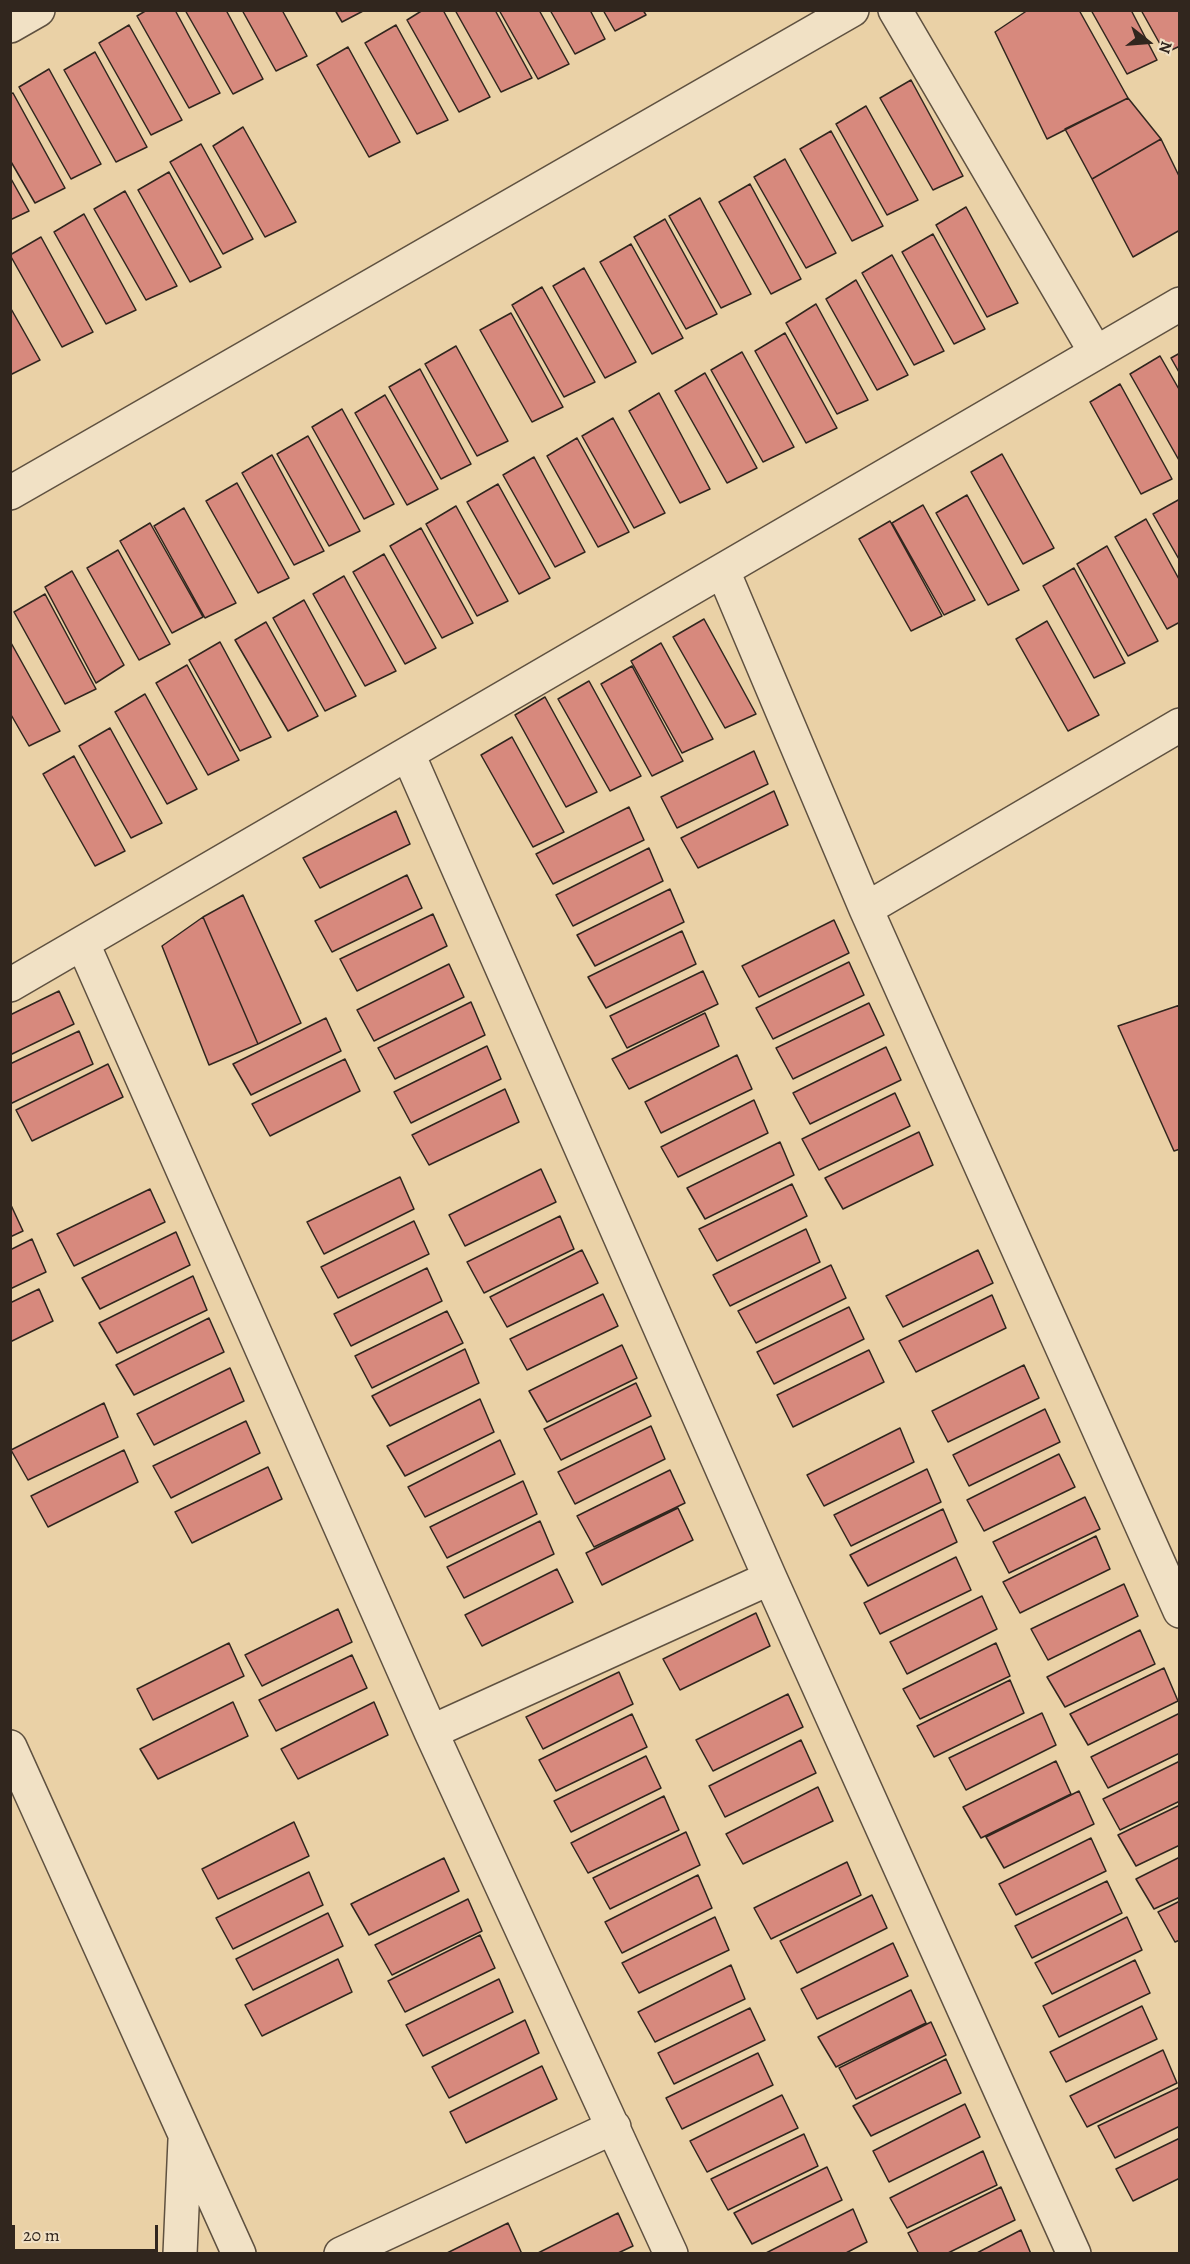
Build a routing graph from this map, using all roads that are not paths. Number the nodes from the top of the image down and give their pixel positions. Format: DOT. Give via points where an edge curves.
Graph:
graph roads {
  1 [pos="38,10"];
  2 [pos="852,10"];
  3 [pos="895,10"];
  4 [pos="10,26"];
  5 [pos="1179,304"];
  6 [pos="1095,353"];
  7 [pos="10,493"];
  8 [pos="723,571"];
  9 [pos="1179,726"];
  10 [pos="408,754"];
  11 [pos="866,909"];
  12 [pos="82,944"];
  13 [pos="10,985"];
  14 [pos="770,1578"];
  15 [pos="1179,1611"];
  16 [pos="431,1732"];
  17 [pos="10,1747"];
  18 [pos="614,2127"];
  19 [pos="185,2135"];
  20 [pos="180,2253"];
  21 [pos="239,2253"];
  22 [pos="341,2253"];
  23 [pos="671,2253"];
  24 [pos="1074,2253"];
  1 -- 4 [label="street"];
  2 -- 7 [label="street"];
  3 -- 6 [label="street"];
  5 -- 6 [label="street"];
  6 -- 8 [label="street"];
  8 -- 10 [label="street"];
  8 -- 11 [label="street"];
  9 -- 11 [label="street"];
  10 -- 12 [label="street"];
  10 -- 14 [label="street"];
  11 -- 15 [label="street"];
  12 -- 13 [label="street"];
  12 -- 16 [label="street"];
  14 -- 16 [label="street"];
  14 -- 24 [label="street"];
  16 -- 18 [label="street"];
  17 -- 19 [label="street"];
  18 -- 22 [label="street"];
  18 -- 23 [label="street"];
  19 -- 20 [label="street"];
  19 -- 21 [label="street"];
}
